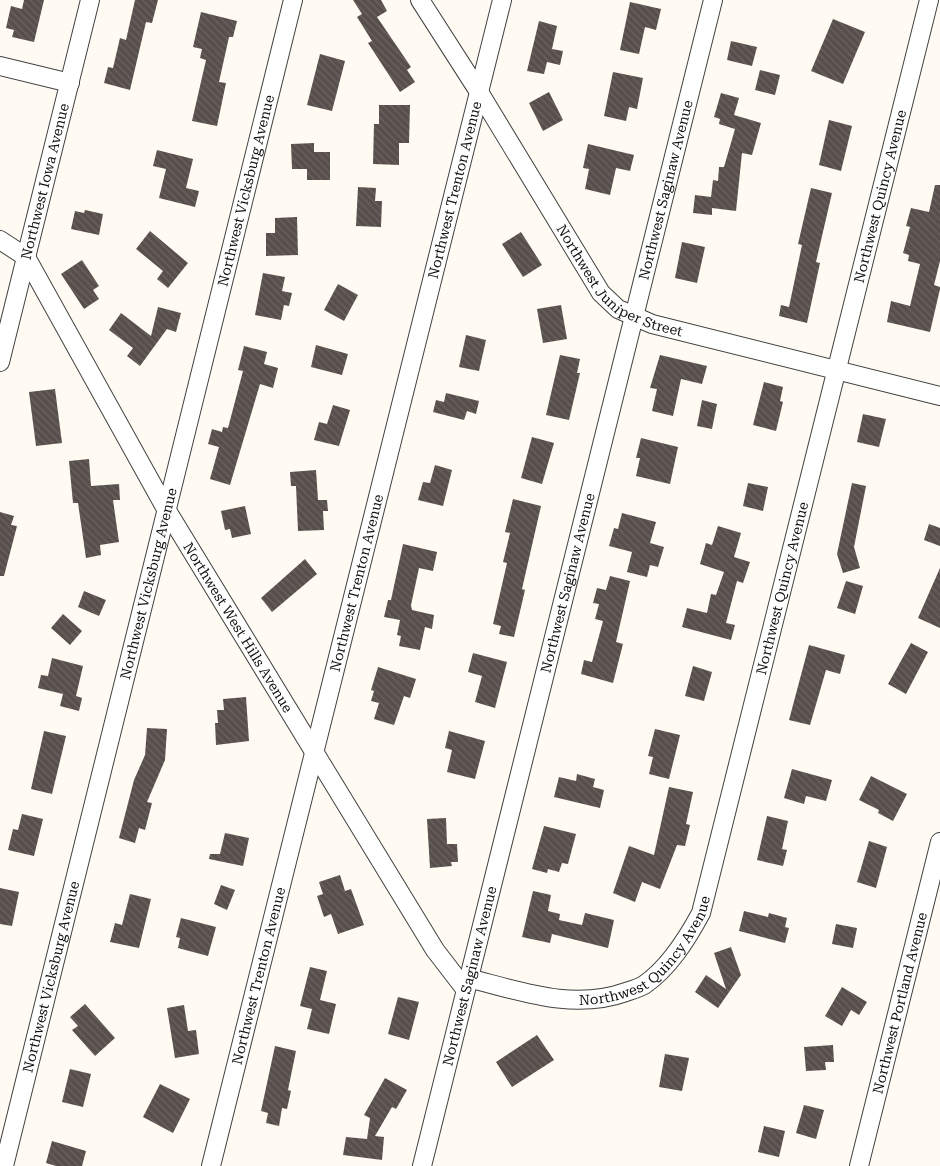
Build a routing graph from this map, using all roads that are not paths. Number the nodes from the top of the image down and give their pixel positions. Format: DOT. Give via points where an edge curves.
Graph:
graph roads {
  1 [pos="90,0"];
  2 [pos="293,0"];
  3 [pos="420,0"];
  4 [pos="502,0"];
  5 [pos="713,0"];
  6 [pos="928,0"];
  7 [pos="0,66"];
  8 [pos="70,83"];
  9 [pos="479,92"];
  10 [pos="0,240"];
  11 [pos="26,257"];
  12 [pos="634,317"];
  13 [pos="0,362"];
  14 [pos="836,371"];
  15 [pos="940,396"];
  16 [pos="166,509"];
  17 [pos="315,750"];
  18 [pos="940,842"];
  19 [pos="467,984"];
  20 [pos="4,1166"];
  21 [pos="211,1166"];
  22 [pos="422,1166"];
  23 [pos="860,1166"];
  1 -- 8 [label="street, Northwest Iowa Avenue"];
  2 -- 16 [label="street, Northwest Vicksburg Avenue"];
  3 -- 9 [label="street, Northwest Juniper Street"];
  4 -- 9 [label="street, Northwest Trenton Avenue"];
  5 -- 12 [label="street, Northwest Saginaw Avenue"];
  6 -- 14 [label="street, Northwest Quincy Avenue"];
  7 -- 8 [label="street"];
  8 -- 11 [label="street, Northwest Iowa Avenue"];
  9 -- 12 [label="street, Northwest Juniper Street" via="601,293 618,309"];
  9 -- 17 [label="street, Northwest Trenton Avenue"];
  10 -- 11 [label="street, Northwest West Hills Avenue"];
  11 -- 13 [label="street, Northwest Iowa Avenue"];
  11 -- 16 [label="street, Northwest West Hills Avenue"];
  12 -- 14 [label="street, Northwest Juniper Street"];
  12 -- 19 [label="street, Northwest Saginaw Avenue"];
  14 -- 15 [label="street, Northwest Juniper Street"];
  14 -- 19 [label="street, Northwest Quincy Avenue" via="707,893 690,933 671,959 643,985 609,998 553,999"];
  16 -- 17 [label="street, Northwest West Hills Avenue"];
  16 -- 20 [label="street, Northwest Vicksburg Avenue"];
  17 -- 19 [label="street, Northwest West Hills Avenue" via="435,950"];
  17 -- 21 [label="street, Northwest Trenton Avenue"];
  18 -- 23 [label="street, Northwest Portland Avenue"];
  19 -- 22 [label="street, Northwest Saginaw Avenue"];
}
